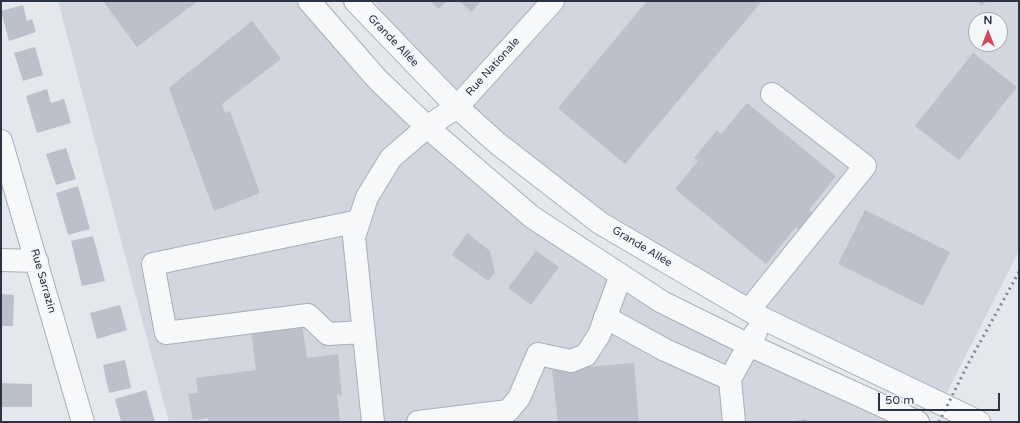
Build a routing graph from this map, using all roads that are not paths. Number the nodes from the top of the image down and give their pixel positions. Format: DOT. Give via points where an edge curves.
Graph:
graph roads {
  1 [pos="309,1"];
  2 [pos="355,1"];
  3 [pos="553,1"];
  4 [pos="772,94"];
  5 [pos="457,107"];
  6 [pos="427,127"];
  7 [pos="1,141"];
  8 [pos="359,221"];
  9 [pos="628,239"];
  10 [pos="1,260"];
  11 [pos="37,261"];
  12 [pos="615,271"];
  13 [pos="756,314"];
  14 [pos="605,317"];
  15 [pos="364,332"];
  16 [pos="749,345"];
  17 [pos="730,379"];
  18 [pos="83,422"];
  19 [pos="373,422"];
  20 [pos="418,422"];
  21 [pos="734,422"];
  22 [pos="918,422"];
  23 [pos="979,422"];
  1 -- 6 [label="street" via="378,79"];
  2 -- 5 [label="street, Grande Allée"];
  3 -- 5 [label="street, Rue Nationale"];
  4 -- 13 [label="street" via="865,166 803,245"];
  5 -- 6 [label="street, Rue Nationale"];
  5 -- 9 [label="street, Grande Allée" via="515,158 600,222"];
  6 -- 8 [label="street, Rue Nationale" via="391,158 367,197"];
  6 -- 12 [label="street" via="532,216"];
  7 -- 11 [label="street, Rue Sarrazin"];
  8 -- 15 [label="street, Rue Nationale" via="354,237"];
  8 -- 15 [label="street" via="153,264 166,333 308,315 328,334"];
  9 -- 12 [label="street"];
  9 -- 13 [label="street, Grande Allée"];
  10 -- 11 [label="street"];
  11 -- 18 [label="street, Rue Sarrazin"];
  12 -- 14 [label="street"];
  12 -- 16 [label="street" via="662,302"];
  13 -- 16 [label="street"];
  13 -- 23 [label="street, Grande Allée"];
  14 -- 17 [label="street" via="665,350"];
  14 -- 20 [label="street" via="586,355 571,361 538,354 519,398 508,411"];
  15 -- 19 [label="street, Rue Nationale"];
  16 -- 17 [label="street"];
  16 -- 22 [label="street"];
  17 -- 21 [label="street"];
}
